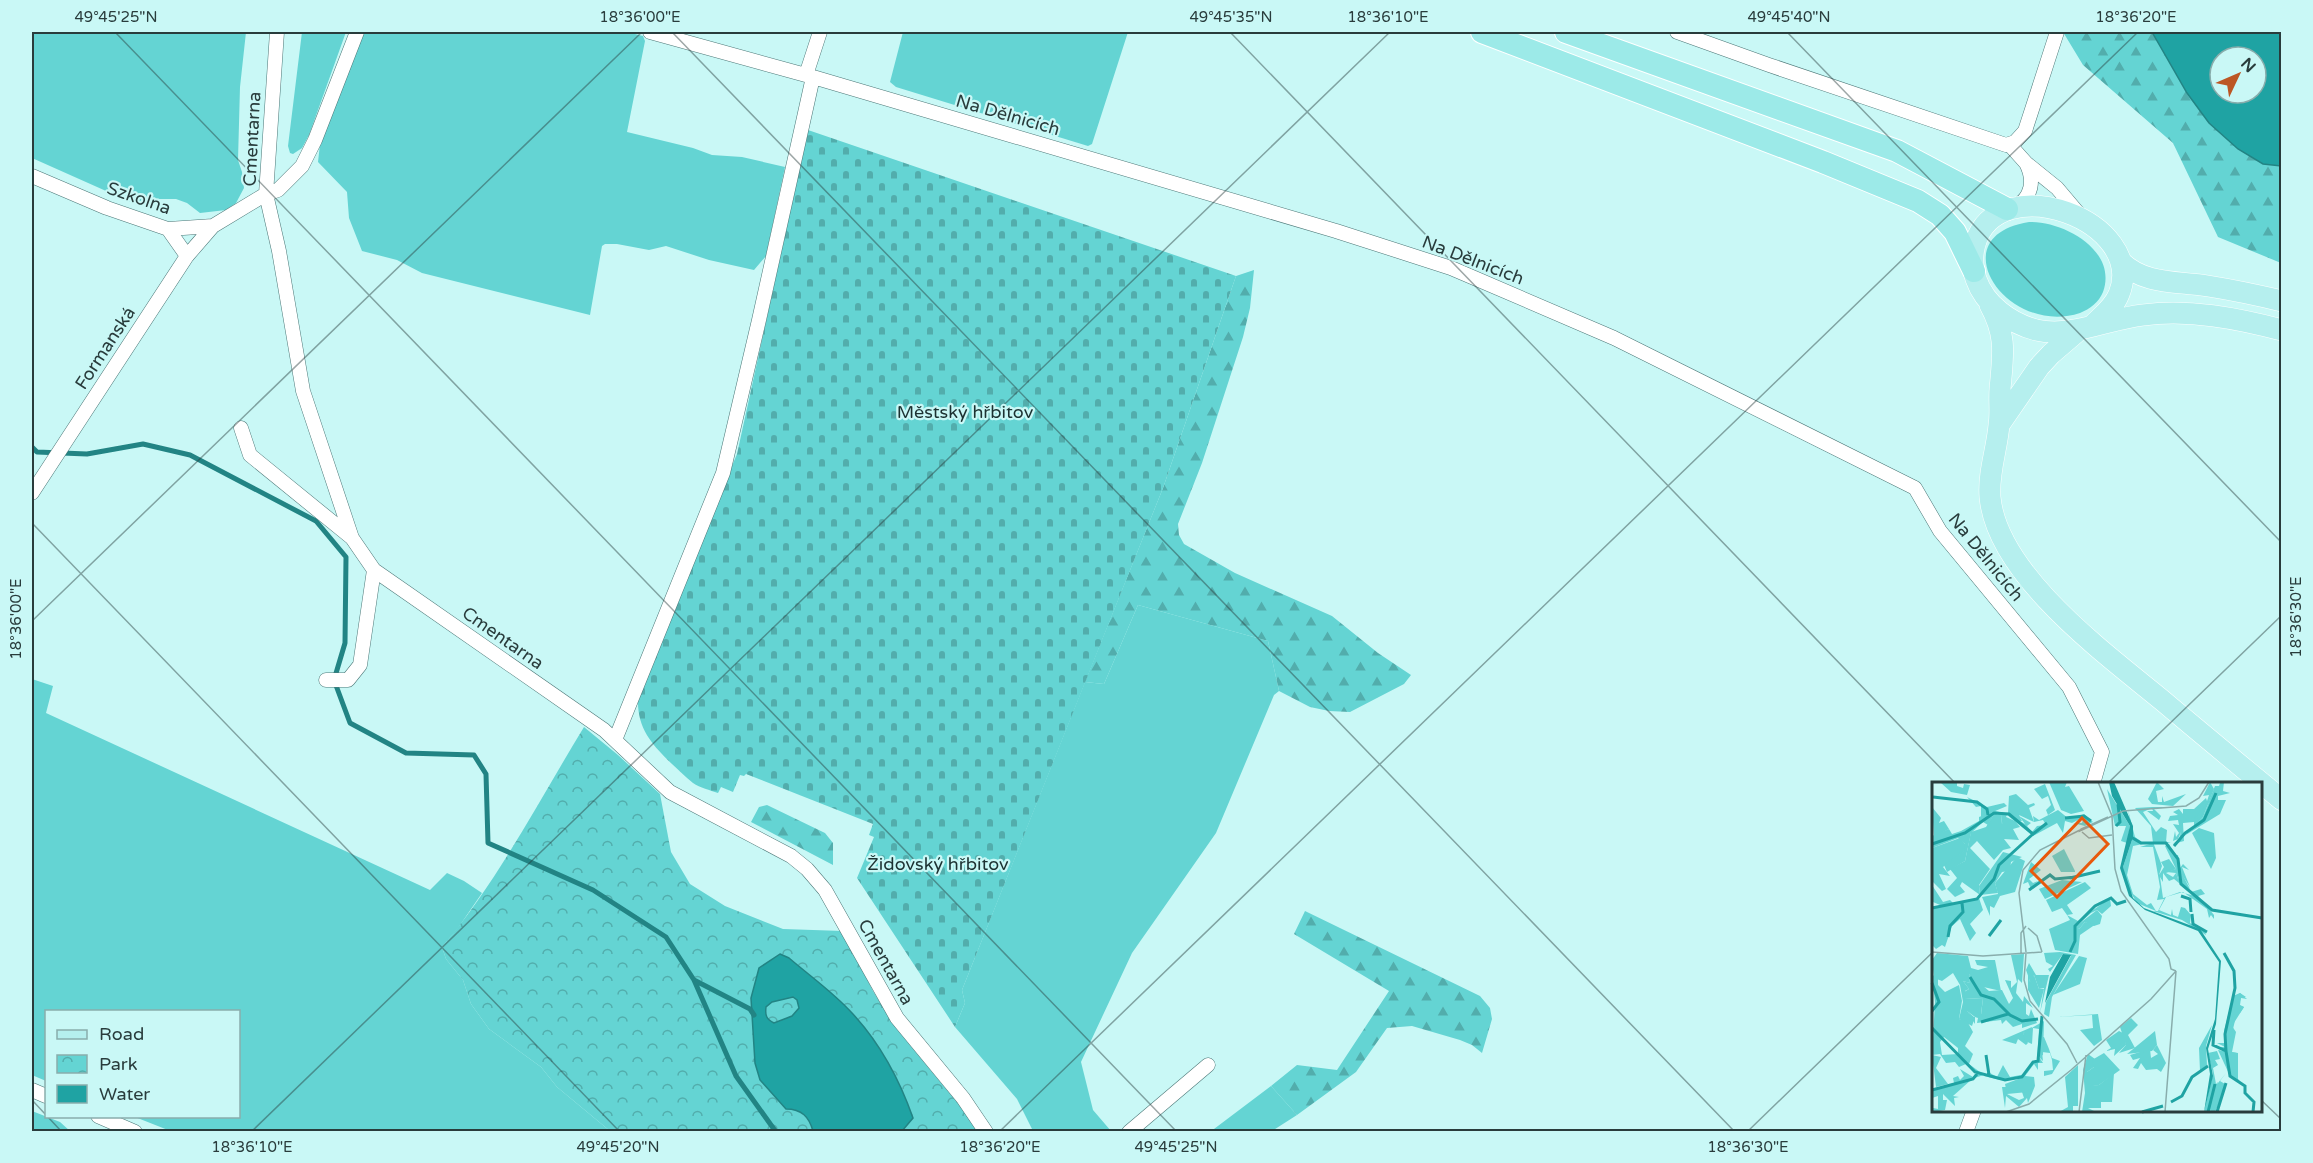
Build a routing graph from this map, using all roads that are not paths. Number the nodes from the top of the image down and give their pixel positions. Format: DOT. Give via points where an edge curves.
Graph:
graph roads {
  1 [pos="277,32"];
  2 [pos="357,32"];
  3 [pos="650,32"];
  4 [pos="820,32"];
  5 [pos="1482,32"];
  6 [pos="1566,32"];
  7 [pos="1677,32"];
  8 [pos="2057,32"];
  9 [pos="809,76"];
  10 [pos="2009,144"];
  11 [pos="2026,164"];
  12 [pos="32,176"];
  13 [pos="266,194"];
  14 [pos="2011,209"];
  15 [pos="2084,220"];
  16 [pos="213,226"];
  17 [pos="168,229"];
  18 [pos="186,256"];
  19 [pos="2121,262"];
  20 [pos="1974,271"];
  21 [pos="2282,301"];
  22 [pos="1989,303"];
  23 [pos="2086,328"];
  24 [pos="2282,330"];
  25 [pos="2000,425"];
  26 [pos="241,428"];
  27 [pos="32,493"];
  28 [pos="352,538"];
  29 [pos="374,570"];
  30 [pos="326,680"];
  31 [pos="615,740"];
  32 [pos="2093,782"];
  33 [pos="2260,782"];
  34 [pos="2262,783"];
  35 [pos="2282,800"];
  36 [pos="1208,1065"];
  37 [pos="1973,1112"];
  38 [pos="103,1118"];
  39 [pos="135,1131"];
  40 [pos="986,1131"];
  41 [pos="1129,1131"];
  42 [pos="1966,1131"];
  1 -- 13 [label="street, Cmentarna"];
  2 -- 13 [label="street" via="306,161 287,183"];
  3 -- 9 [label="street, Na Dělnicích"];
  4 -- 9 [label="street"];
  5 -- 20 [label="highway" via="1918,201 1940,215 1955,232"];
  6 -- 14 [label="highway" via="1897,151"];
  7 -- 10 [label="street" via="1999,144"];
  8 -- 10 [label="street" via="2025,131"];
  9 -- 31 [label="street" via="723,473"];
  9 -- 32 [label="street, Na Dělnicích" via="1451,268 1614,338 1915,488 1940,531 2069,687 2102,752"];
  10 -- 11 [label="street"];
  11 -- 14 [label="street" via="2031,187 2024,201"];
  11 -- 15 [label="street" via="2057,188"];
  12 -- 17 [label="street, Szkolna"];
  13 -- 16 [label="street, Szkolna"];
  13 -- 28 [label="street, Cmentarna" via="303,391"];
  14 -- 15 [label="main road" via="2056,209"];
  14 -- 20 [label="main road" via="1987,221 1982,228 1974,248"];
  15 -- 19 [label="main road" via="2105,236"];
  16 -- 17 [label="street, Szkolna"];
  16 -- 18 [label="street, Formanská"];
  17 -- 18 [label="street"];
  18 -- 27 [label="street, Formanská"];
  19 -- 21 [label="main road" via="2148,279"];
  19 -- 23 [label="main road" via="2118,296"];
  20 -- 22 [label="main road"];
  22 -- 23 [label="main road" via="2029,328 2055,332"];
  22 -- 25 [label="main road" via="2000,323 2003,341"];
  23 -- 24 [label="main road" via="2142,315 2183,312"];
  23 -- 25 [label="main road" via="2039,367"];
  25 -- 33 [label="main road" via="1992,466 1992,513 2019,565 2086,636"];
  26 -- 28 [label="street" via="249,455"];
  28 -- 29 [label="street, Cmentarna"];
  29 -- 30 [label="street" via="360,665 348,680"];
  29 -- 31 [label="street, Cmentarna"];
  31 -- 40 [label="street, Cmentarna" via="670,792 791,856 807,869 830,898 897,1018"];
  34 -- 35 [label="main road"];
  36 -- 41 [label="street"];
  37 -- 42 [label="street"];
  38 -- 39 [label="street"];
}
